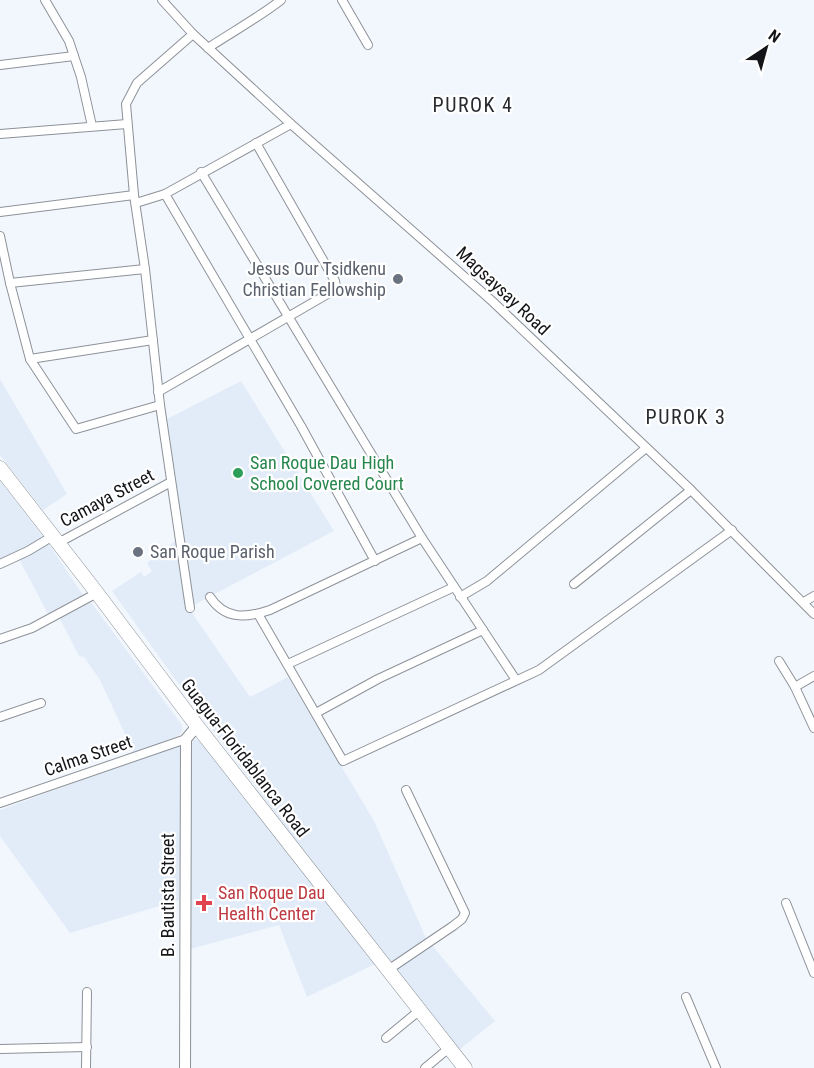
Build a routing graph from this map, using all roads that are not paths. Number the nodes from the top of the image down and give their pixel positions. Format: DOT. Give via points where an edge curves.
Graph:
graph roads {
  1 [pos="45,0"];
  2 [pos="162,0"];
  3 [pos="281,0"];
  4 [pos="342,0"];
  5 [pos="193,34"];
  6 [pos="368,45"];
  7 [pos="208,48"];
  8 [pos="74,56"];
  9 [pos="0,65"];
  10 [pos="127,124"];
  11 [pos="291,124"];
  12 [pos="92,126"];
  13 [pos="0,134"];
  14 [pos="256,143"];
  15 [pos="201,172"];
  16 [pos="165,194"];
  17 [pos="135,199"];
  18 [pos="0,212"];
  19 [pos="0,236"];
  20 [pos="145,269"];
  21 [pos="10,283"];
  22 [pos="289,316"];
  23 [pos="249,338"];
  24 [pos="153,340"];
  25 [pos="30,359"];
  26 [pos="158,392"];
  27 [pos="160,405"];
  28 [pos="646,448"];
  29 [pos="0,468"];
  30 [pos="171,482"];
  31 [pos="691,490"];
  32 [pos="732,530"];
  33 [pos="422,538"];
  34 [pos="56,540"];
  35 [pos="375,561"];
  36 [pos="0,564"];
  37 [pos="574,584"];
  38 [pos="454,586"];
  39 [pos="97,593"];
  40 [pos="814,596"];
  41 [pos="210,597"];
  42 [pos="460,597"];
  43 [pos="804,602"];
  44 [pos="190,608"];
  45 [pos="258,614"];
  46 [pos="814,614"];
  47 [pos="483,630"];
  48 [pos="0,639"];
  49 [pos="779,661"];
  50 [pos="288,664"];
  51 [pos="814,676"];
  52 [pos="516,680"];
  53 [pos="795,687"];
  54 [pos="41,703"];
  55 [pos="316,713"];
  56 [pos="0,717"];
  57 [pos="197,726"];
  58 [pos="814,728"];
  59 [pos="186,739"];
  60 [pos="406,790"];
  61 [pos="0,803"];
  62 [pos="786,903"];
  63 [pos="388,970"];
  64 [pos="814,973"];
  65 [pos="87,992"];
  66 [pos="686,998"];
  67 [pos="420,1011"];
  68 [pos="386,1038"];
  69 [pos="87,1047"];
  70 [pos="449,1048"];
  71 [pos="0,1049"];
  72 [pos="86,1068"];
  73 [pos="185,1068"];
  74 [pos="425,1068"];
  75 [pos="465,1068"];
  76 [pos="716,1068"];
  1 -- 8 [label="street"];
  2 -- 5 [label="street, Magsaysay Road"];
  3 -- 7 [label="street"];
  4 -- 6 [label="street"];
  5 -- 7 [label="street, Magsaysay Road"];
  5 -- 10 [label="street" via="137,84 126,104"];
  7 -- 11 [label="street, Magsaysay Road"];
  8 -- 9 [label="street"];
  8 -- 12 [label="street"];
  10 -- 12 [label="street"];
  10 -- 17 [label="street"];
  11 -- 14 [label="street"];
  11 -- 28 [label="street, Magsaysay Road" via="492,301"];
  12 -- 13 [label="street"];
  14 -- 15 [label="street"];
  14 -- 22 [label="street" via="335,281 331,292"];
  15 -- 16 [label="street"];
  15 -- 22 [label="street"];
  16 -- 17 [label="street"];
  16 -- 23 [label="street"];
  17 -- 18 [label="street"];
  17 -- 20 [label="street"];
  19 -- 21 [label="street"];
  20 -- 21 [label="street"];
  20 -- 24 [label="street"];
  21 -- 25 [label="street"];
  22 -- 23 [label="street"];
  22 -- 33 [label="street"];
  23 -- 26 [label="street"];
  23 -- 35 [label="street"];
  24 -- 25 [label="street"];
  24 -- 26 [label="street"];
  25 -- 27 [label="street" via="76,429"];
  26 -- 27 [label="street"];
  27 -- 30 [label="street"];
  28 -- 31 [label="street, Magsaysay Road"];
  28 -- 42 [label="street" via="487,581"];
  29 -- 34 [label="main road, Guagua-Floridablanca Road"];
  30 -- 34 [label="street, Camaya Street"];
  30 -- 44 [label="street"];
  31 -- 32 [label="street, Magsaysay Road"];
  31 -- 37 [label="street"];
  32 -- 43 [label="street, Magsaysay Road"];
  32 -- 52 [label="street" via="539,670"];
  33 -- 35 [label="street"];
  33 -- 38 [label="street"];
  34 -- 36 [label="street, Camaya Street"];
  34 -- 39 [label="main road, Guagua-Floridablanca Road"];
  35 -- 45 [label="street"];
  38 -- 42 [label="street"];
  38 -- 50 [label="street"];
  39 -- 48 [label="street" via="32,628"];
  39 -- 57 [label="main road, Guagua-Floridablanca Road"];
  40 -- 43 [label="street"];
  41 -- 45 [label="street" via="221,611"];
  42 -- 47 [label="street"];
  43 -- 46 [label="street, Magsaysay Road"];
  45 -- 50 [label="street"];
  47 -- 52 [label="street"];
  47 -- 55 [label="street"];
  49 -- 53 [label="street"];
  50 -- 55 [label="street"];
  51 -- 53 [label="street"];
  52 -- 55 [label="street" via="344,761"];
  53 -- 58 [label="street"];
  54 -- 56 [label="street"];
  57 -- 59 [label="street"];
  57 -- 63 [label="main road, Guagua-Floridablanca Road"];
  59 -- 61 [label="street, Calma Street"];
  59 -- 73 [label="street, B. Bautista Street"];
  60 -- 63 [label="street" via="465,913 453,926"];
  62 -- 64 [label="street"];
  63 -- 67 [label="main road, Guagua-Floridablanca Road"];
  65 -- 69 [label="street"];
  66 -- 76 [label="street"];
  67 -- 68 [label="street"];
  67 -- 70 [label="main road, Guagua-Floridablanca Road"];
  69 -- 71 [label="street"];
  69 -- 72 [label="street"];
  70 -- 74 [label="street"];
  70 -- 75 [label="main road, Guagua-Floridablanca Road"];
}
